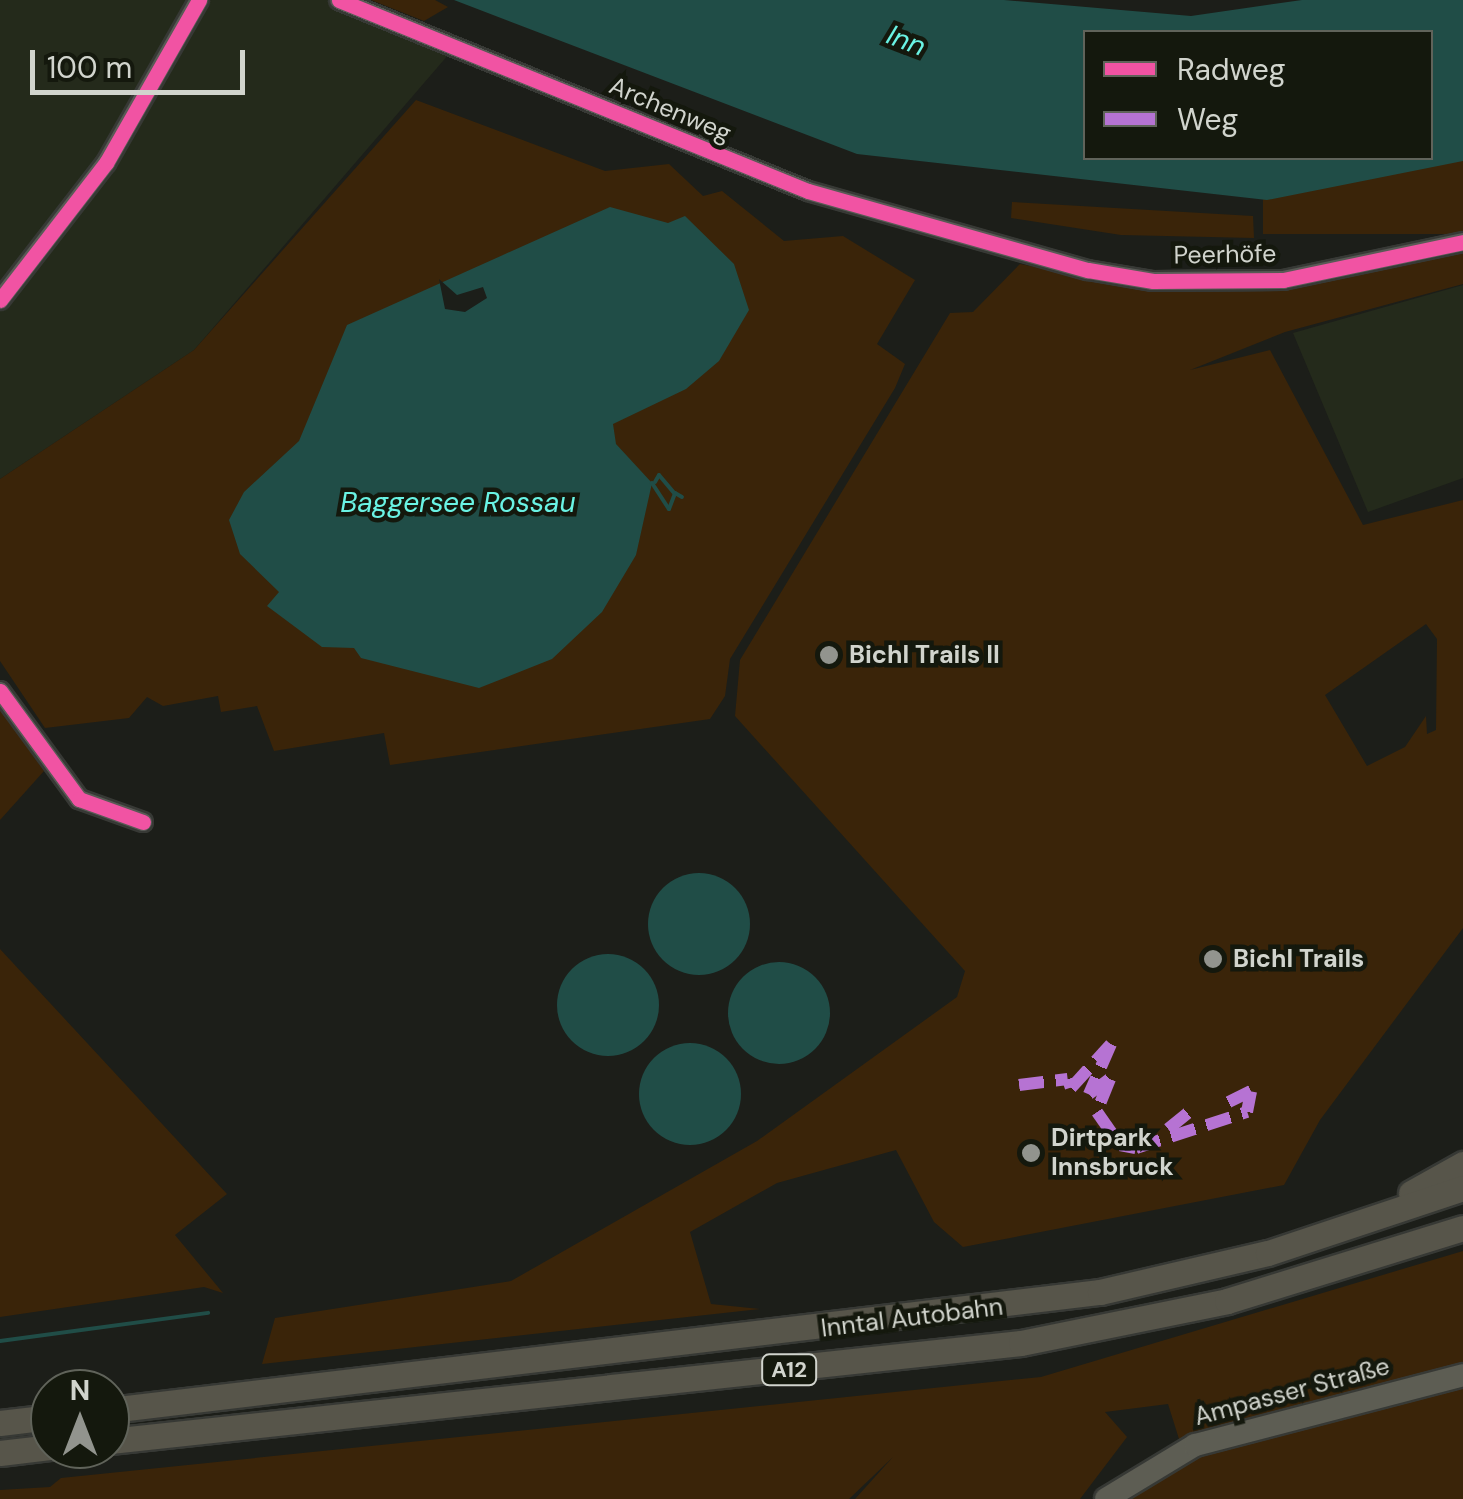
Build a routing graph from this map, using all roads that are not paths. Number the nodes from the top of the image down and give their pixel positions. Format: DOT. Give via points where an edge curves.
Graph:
graph roads {
  1 [pos="199,0"];
  2 [pos="339,0"];
  3 [pos="1463,242"];
  4 [pos="988,244"];
  5 [pos="0,300"];
  6 [pos="0,691"];
  7 [pos="144,822"];
  8 [pos="1463,1164"];
  9 [pos="1463,1188"];
  10 [pos="1372,1221"];
  11 [pos="1463,1228"];
  12 [pos="1463,1375"];
  13 [pos="130,1408"];
  14 [pos="30,1419"];
  15 [pos="0,1423"];
  16 [pos="130,1439"];
  17 [pos="30,1449"];
  18 [pos="0,1452"];
  19 [pos="1106,1499"];
  1 -- 5 [label="street" via="106,163"];
  2 -- 4 [label="street, Archenweg" via="740,167"];
  3 -- 4 [label="street, Peerhöfe" via="1283,280 1153,281"];
  6 -- 7 [label="street" via="79,799"];
  8 -- 10 [label="highway"];
  9 -- 10 [label="highway, Inntal Autobahn / A12"];
  10 -- 13 [label="highway, Inntal Autobahn / A12" via="1100,1292"];
  11 -- 16 [label="highway, Inntal Autobahn / A12" via="1245,1297 1021,1342"];
  12 -- 19 [label="main road, Ampasser Straße" via="1273,1421 1140,1474"];
  14 -- 15 [label="highway"];
  17 -- 18 [label="highway"];
}
